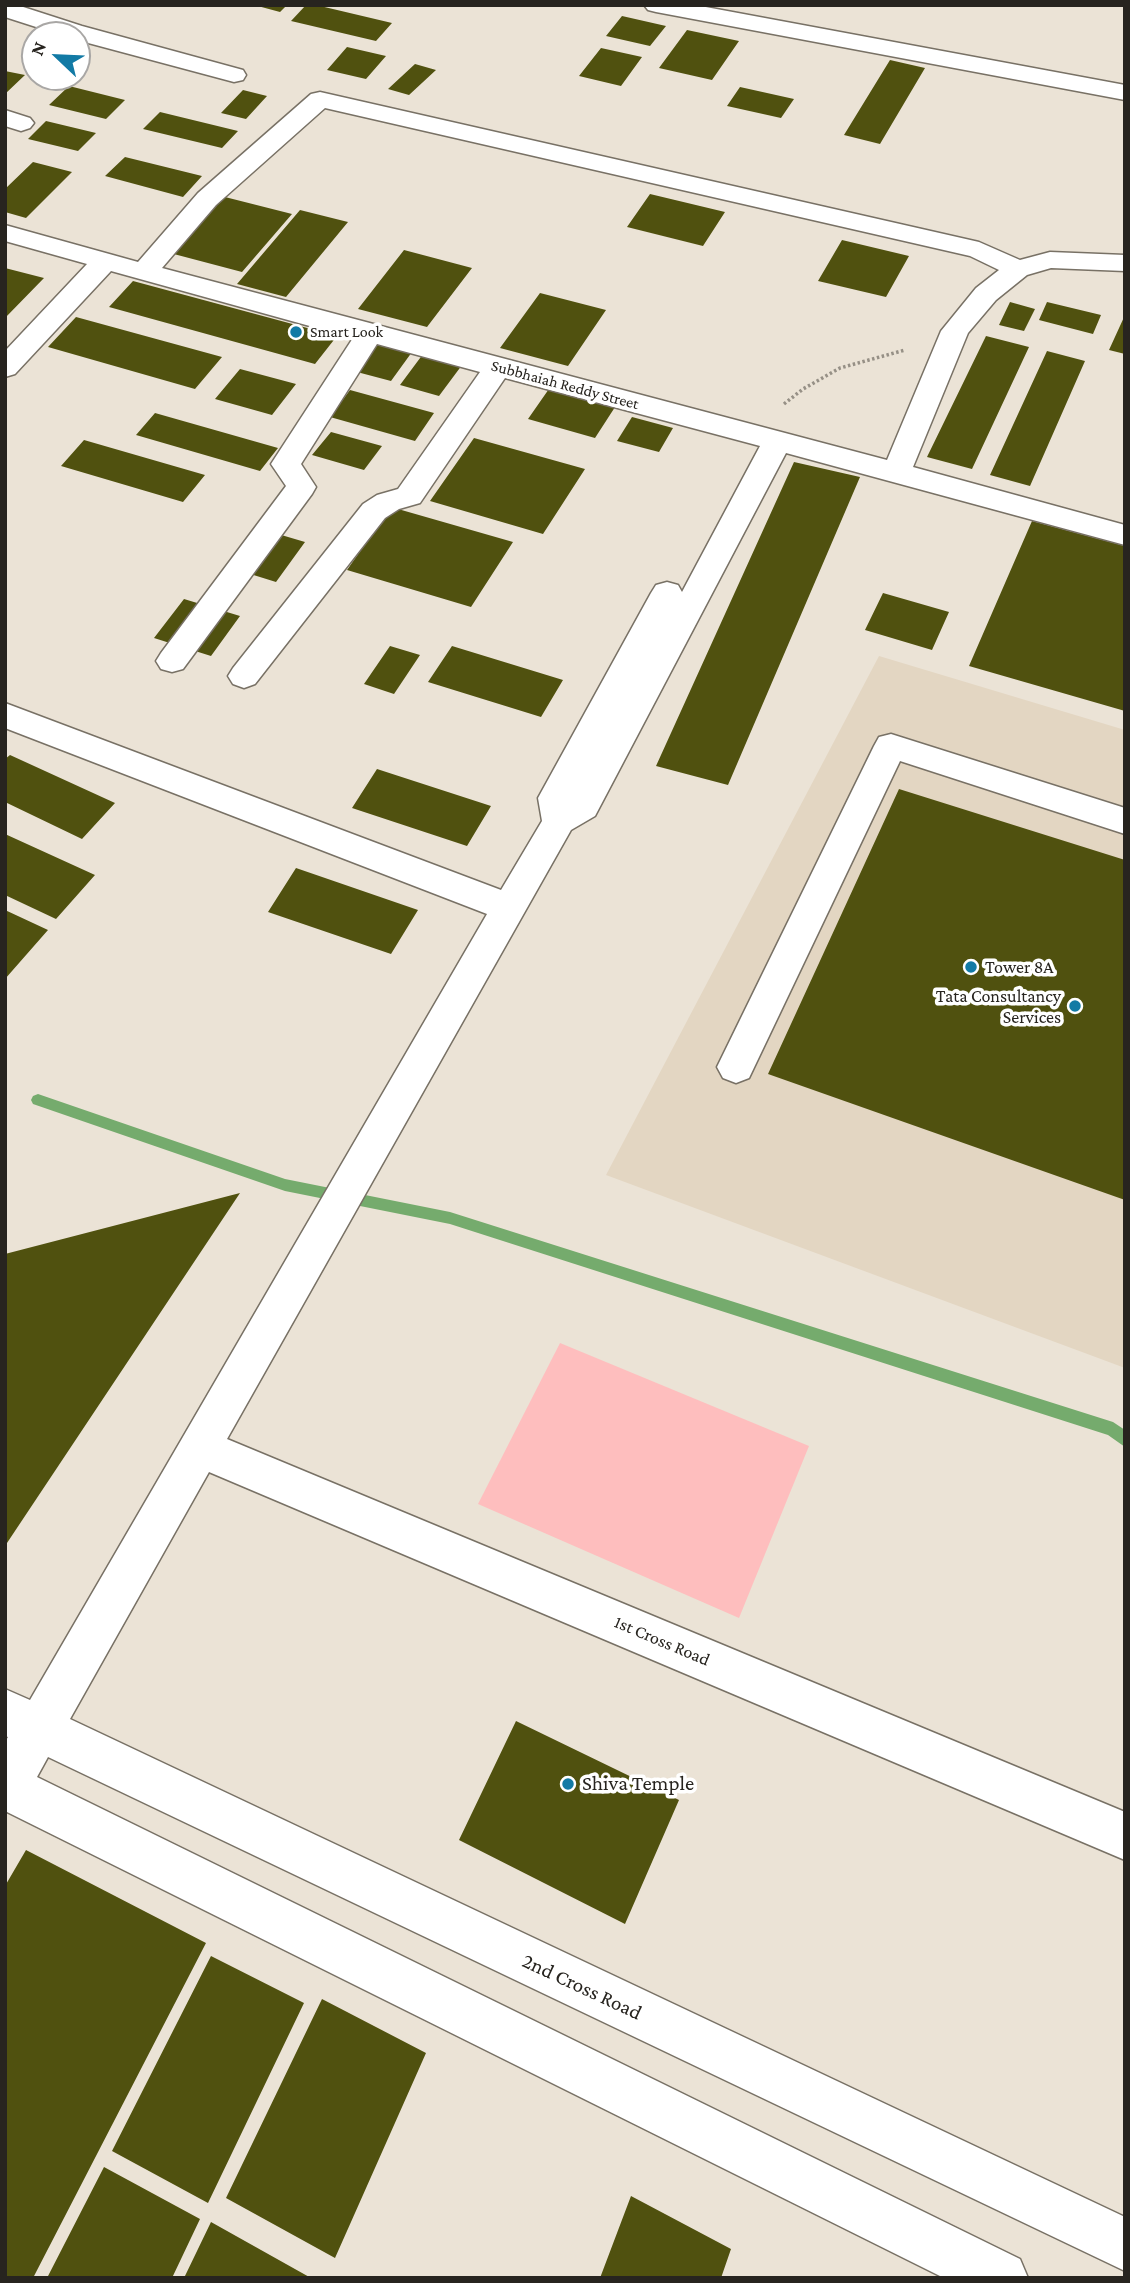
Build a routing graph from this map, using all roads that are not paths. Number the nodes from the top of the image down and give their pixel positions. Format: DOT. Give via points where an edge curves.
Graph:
graph roads {
  1 [pos="656,5"];
  2 [pos="5,9"];
  3 [pos="234,75"];
  4 [pos="1125,93"];
  5 [pos="5,233"];
  6 [pos="105,261"];
  7 [pos="1125,263"];
  8 [pos="1017,269"];
  9 [pos="144,272"];
  10 [pos="369,334"];
  11 [pos="498,367"];
  12 [pos="5,368"];
  13 [pos="764,439"];
  14 [pos="896,473"];
  15 [pos="1125,535"];
  16 [pos="172,661"];
  17 [pos="244,676"];
  18 [pos="5,715"];
  19 [pos="1125,821"];
  20 [pos="510,908"];
  21 [pos="736,1067"];
  22 [pos="199,1448"];
  23 [pos="22,1721"];
  24 [pos="5,1786"];
  25 [pos="1125,1836"];
  26 [pos="1125,2245"];
  27 [pos="1001,2278"];
  1 -- 4 [label="street"];
  2 -- 3 [label="street"];
  5 -- 6 [label="street, Subbhaiah Reddy Street"];
  6 -- 9 [label="street, Subbhaiah Reddy Street"];
  6 -- 12 [label="street"];
  7 -- 8 [label="street" via="1050,260"];
  8 -- 9 [label="street" via="979,250 320,99 207,199"];
  8 -- 14 [label="street" via="986,294 955,331"];
  9 -- 10 [label="street, Subbhaiah Reddy Street"];
  10 -- 11 [label="street, Subbhaiah Reddy Street"];
  10 -- 16 [label="street" via="286,464 301,487"];
  11 -- 13 [label="street, Subbhaiah Reddy Street"];
  11 -- 17 [label="street" via="409,496 374,511"];
  13 -- 14 [label="street, Subbhaiah Reddy Street"];
  13 -- 20 [label="street" via="583,807 559,821"];
  14 -- 15 [label="street, Subbhaiah Reddy Street"];
  18 -- 20 [label="street"];
  19 -- 21 [label="street" via="891,746"];
  20 -- 22 [label="street"];
  22 -- 23 [label="street"];
  22 -- 25 [label="street, 1st Cross Road"];
  23 -- 24 [label="street"];
  23 -- 26 [label="street, 2nd Cross Road"];
  24 -- 27 [label="street"];
}
